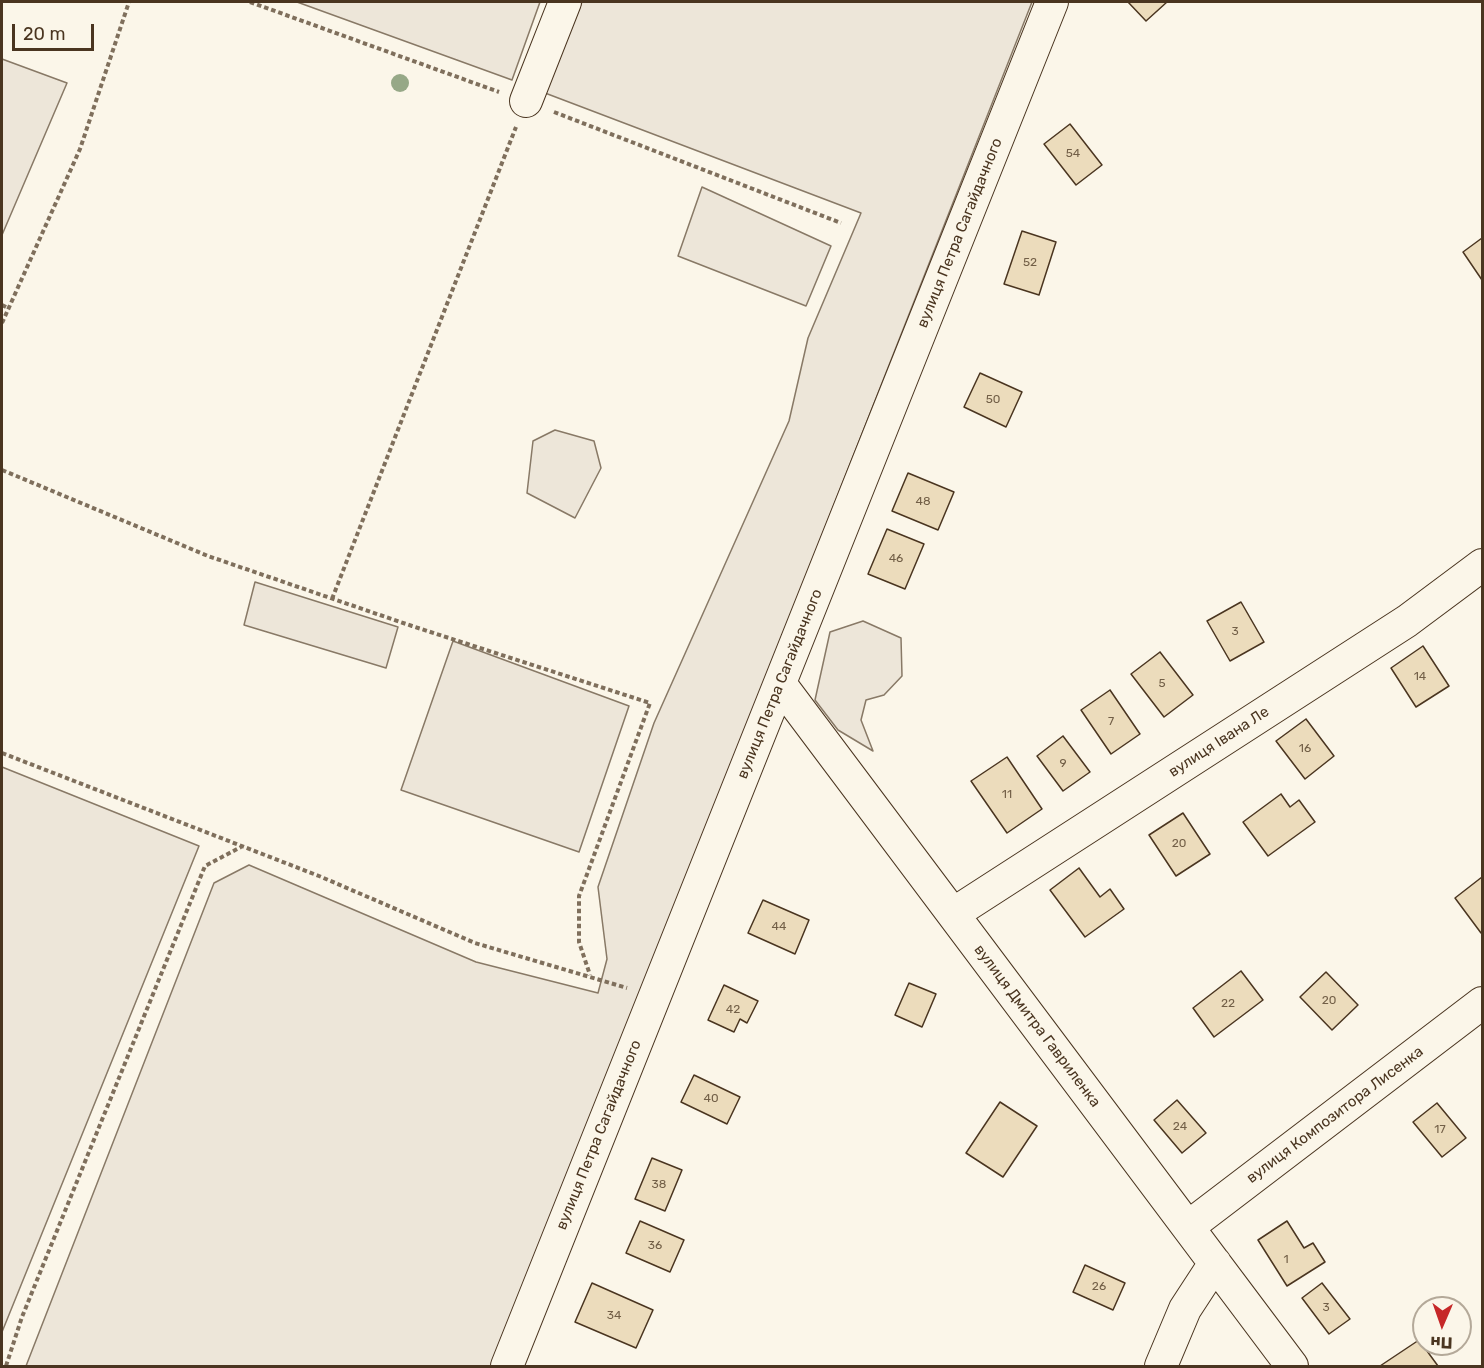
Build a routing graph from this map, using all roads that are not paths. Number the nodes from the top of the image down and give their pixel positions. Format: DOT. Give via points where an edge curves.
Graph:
graph roads {
  1 [pos="565,2"];
  2 [pos="1052,2"];
  3 [pos="526,101"];
  4 [pos="1482,565"];
  5 [pos="781,685"];
  6 [pos="953,914"];
  7 [pos="1482,1003"];
  8 [pos="1188,1227"];
  9 [pos="1215,1263"];
  10 [pos="507,1366"];
  11 [pos="1161,1366"];
  12 [pos="1292,1366"];
  1 -- 3 [label="street"];
  2 -- 5 [label="street, вулиця Петра Сагайдачного"];
  4 -- 6 [label="street, вулиця Івана Ле" via="1407,621"];
  5 -- 6 [label="street, вулиця Дмитра Гавриленка"];
  5 -- 10 [label="street, вулиця Петра Сагайдачного"];
  6 -- 8 [label="street, вулиця Дмитра Гавриленка"];
  7 -- 8 [label="street, вулиця Композитора Лисенка"];
  8 -- 9 [label="street, вулиця Дмитра Гавриленка"];
  9 -- 11 [label="street" via="1185,1309"];
  9 -- 12 [label="street, вулиця Дмитра Гавриленка"];
}
